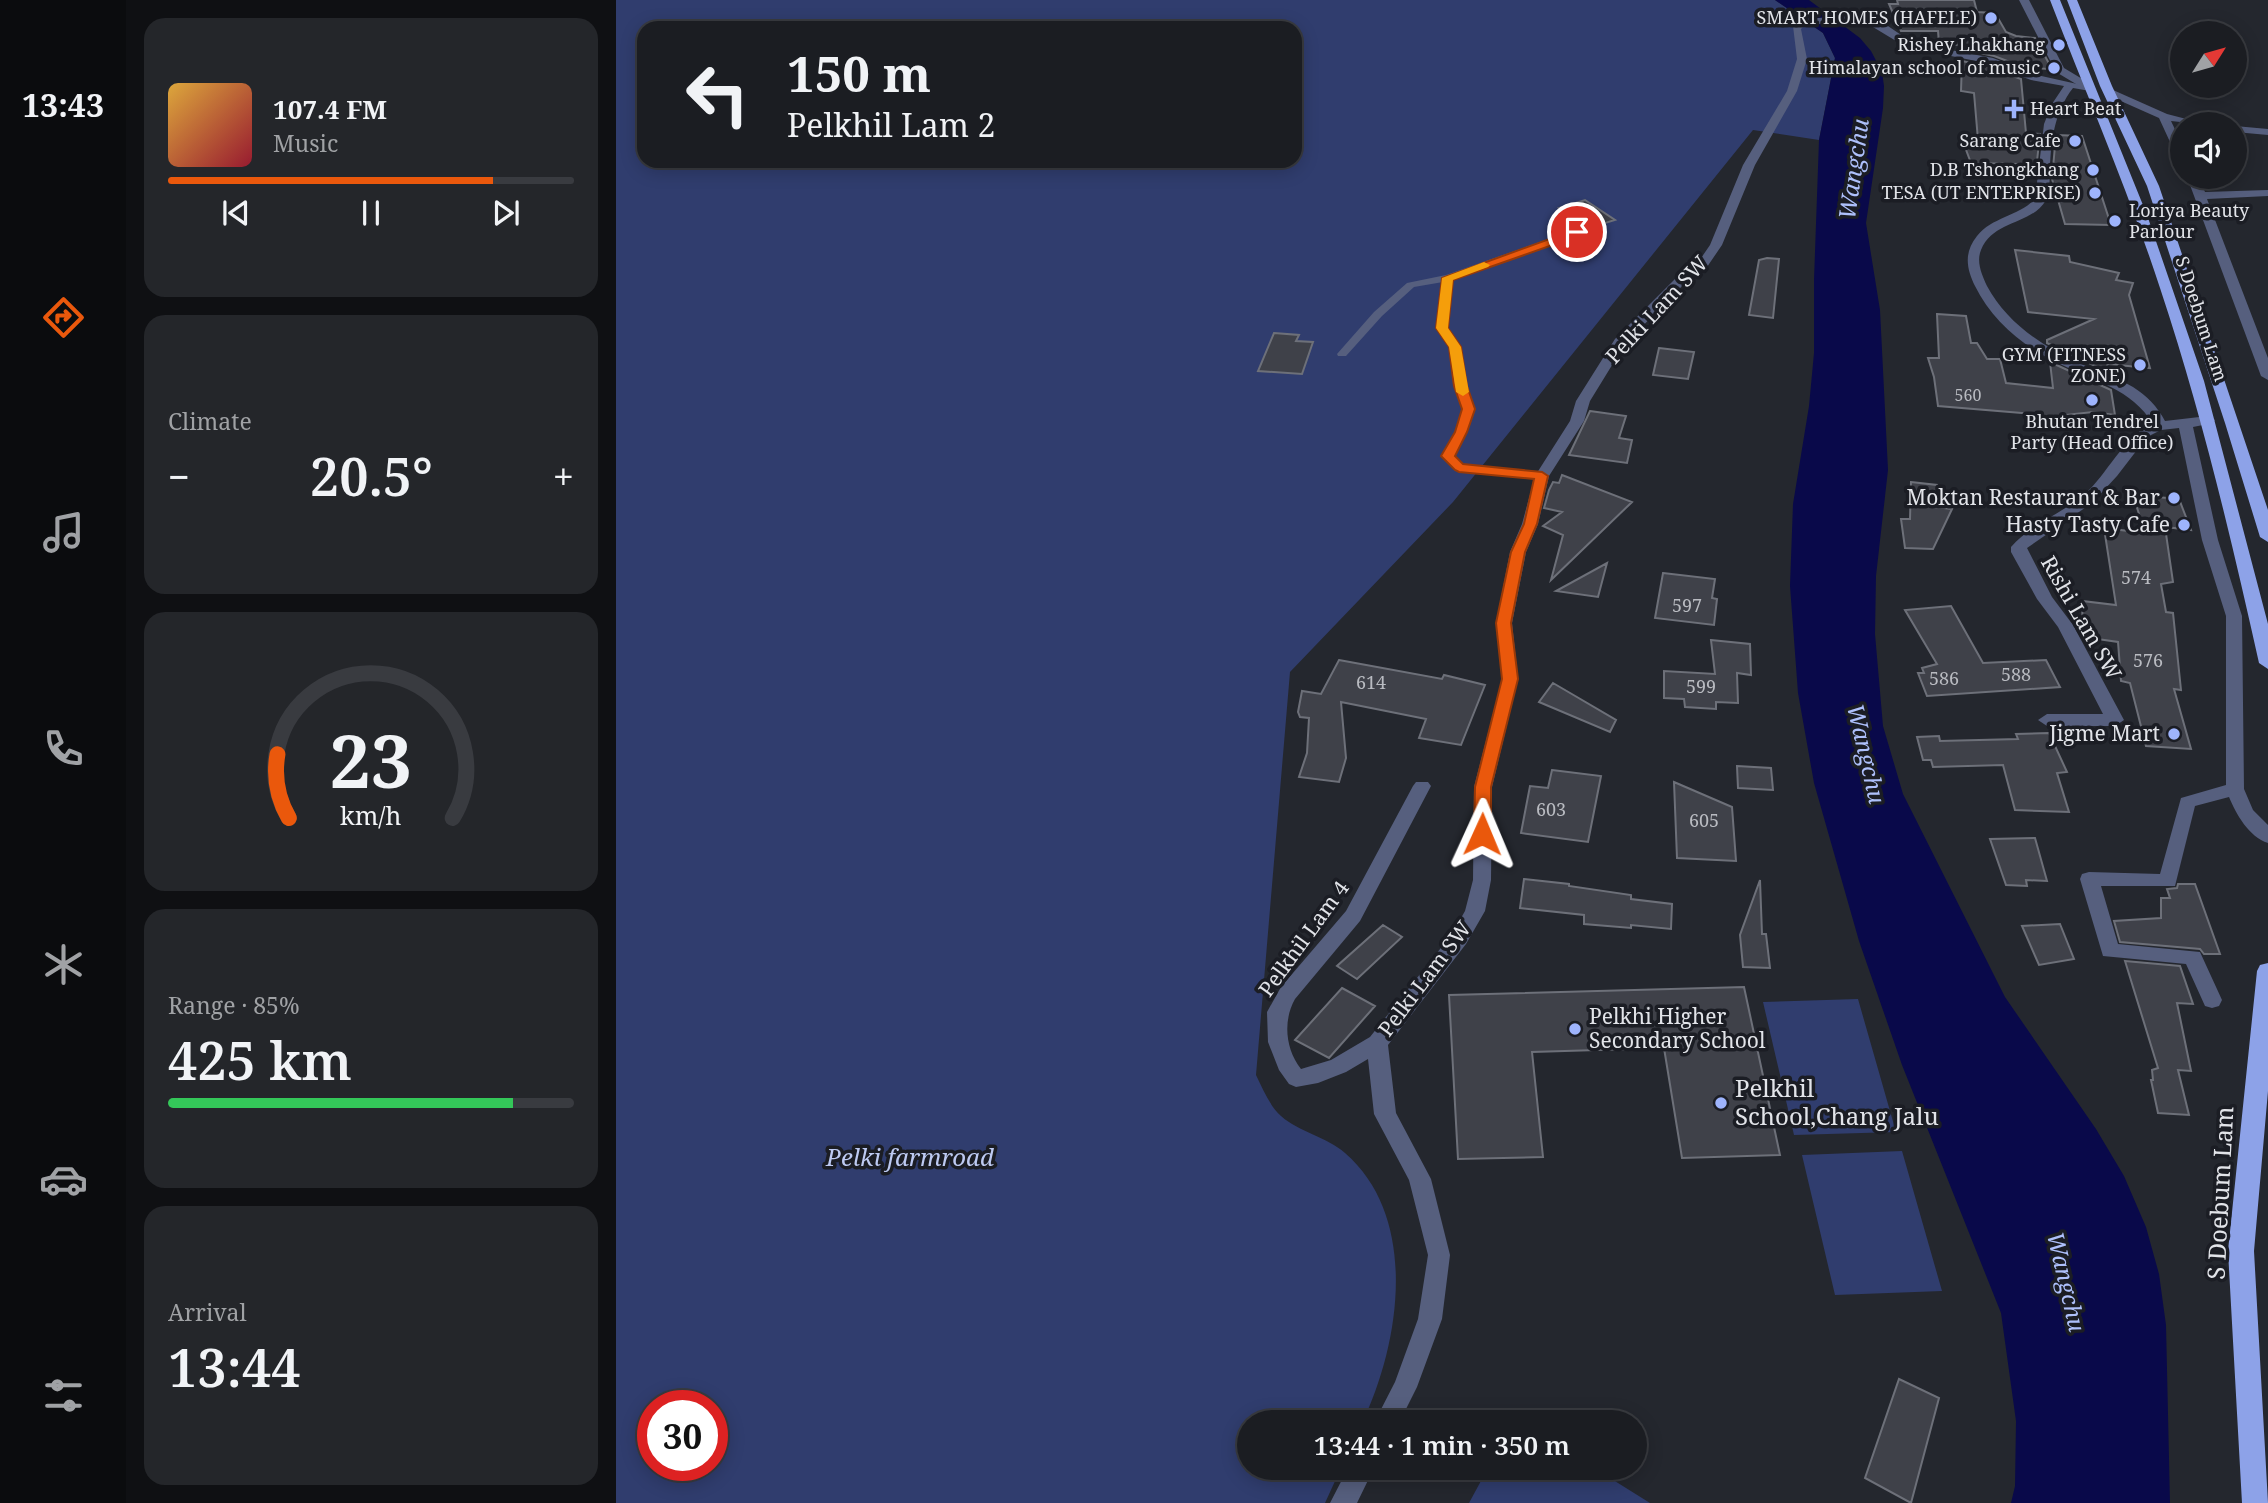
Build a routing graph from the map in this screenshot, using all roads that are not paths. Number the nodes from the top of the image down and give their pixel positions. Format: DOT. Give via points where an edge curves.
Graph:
graph roads {
  1 [pos="2024,0"];
  2 [pos="2055,0"];
  3 [pos="2072,0"];
  4 [pos="2070,85"];
  5 [pos="2090,88"];
  6 [pos="2109,92"];
  7 [pos="2163,116"];
  8 [pos="2170,118"];
  9 [pos="2170,130"];
  10 [pos="2247,131"];
  11 [pos="2268,132"];
  12 [pos="2199,189"];
  13 [pos="2268,193"];
  14 [pos="2202,196"];
  15 [pos="1577,232"];
  16 [pos="1448,278"];
  17 [pos="1342,354"];
  18 [pos="2268,376"];
  19 [pos="2208,420"];
  20 [pos="2160,424"];
  21 [pos="2185,425"];
  22 [pos="1542,476"];
  23 [pos="2268,537"];
  24 [pos="2268,663"];
  25 [pos="2047,720"];
  26 [pos="1422,786"];
  27 [pos="2235,789"];
  28 [pos="2268,836"];
  29 [pos="2268,971"];
  30 [pos="2212,1000"];
  31 [pos="1377,1042"];
  32 [pos="1393,1410"];
  33 [pos="1355,1480"];
  34 [pos="1343,1503"];
  35 [pos="2256,1503"];
  1 -- 5 [label="street" via="2060,70"];
  2 -- 5 [label="highway, S Doebum Lam"];
  3 -- 6 [label="highway, S Doebum Lam"];
  4 -- 5 [label="street"];
  4 -- 20 [label="street" via="2054,105 2039,202 1986,232 1973,252 1975,276 1990,303 2017,331 2048,353 2127,389 2154,410"];
  4 -- 22 [label="street, Pelki Lam SW" via="2035,78 1989,60 1910,45 1858,17 1802,22 1796,28 1802,59 1792,91 1749,164 1716,245 1703,264 1620,342"];
  5 -- 19 [label="highway, S Doebum Lam" via="2141,214"];
  6 -- 7 [label="street"];
  6 -- 23 [label="highway, S Doebum Lam" via="2153,186"];
  7 -- 8 [label="street"];
  7 -- 9 [label="street"];
  10 -- 11 [label="street"];
  12 -- 14 [label="street"];
  13 -- 14 [label="street"];
  14 -- 18 [label="street" via="2218,250"];
  15 -- 16 [label="lane"];
  16 -- 17 [label="lane" via="1411,285"];
  16 -- 22 [label="lane" via="1442,328 1455,347 1468,409 1448,456 1459,468"];
  19 -- 21 [label="street"];
  19 -- 24 [label="highway, S Doebum Lam"];
  20 -- 21 [label="street"];
  20 -- 25 [label="street, Rishi Lam SW" via="2142,434 2076,509 2019,547 2115,720"];
  21 -- 27 [label="street" via="2210,540 2234,616"];
  22 -- 31 [label="street, Pelki Lam SW" via="1531,524 1518,552 1504,623 1510,679 1483,787 1482,880 1475,911 1459,939"];
  26 -- 31 [label="street, Pelkhil Lam 4" via="1353,916 1277,1012 1280,1049 1296,1078 1314,1078"];
  27 -- 28 [label="street" via="2245,813"];
  27 -- 30 [label="street" via="2187,802 2168,881 2089,879 2110,951 2193,957"];
  29 -- 35 [label="highway, S Doebum Lam" via="2241,1251"];
  31 -- 32 [label="street, Pelki Lam SW" via="1385,1114 1420,1179 1438,1255 1430,1319"];
  33 -- 34 [label="street"];
}
